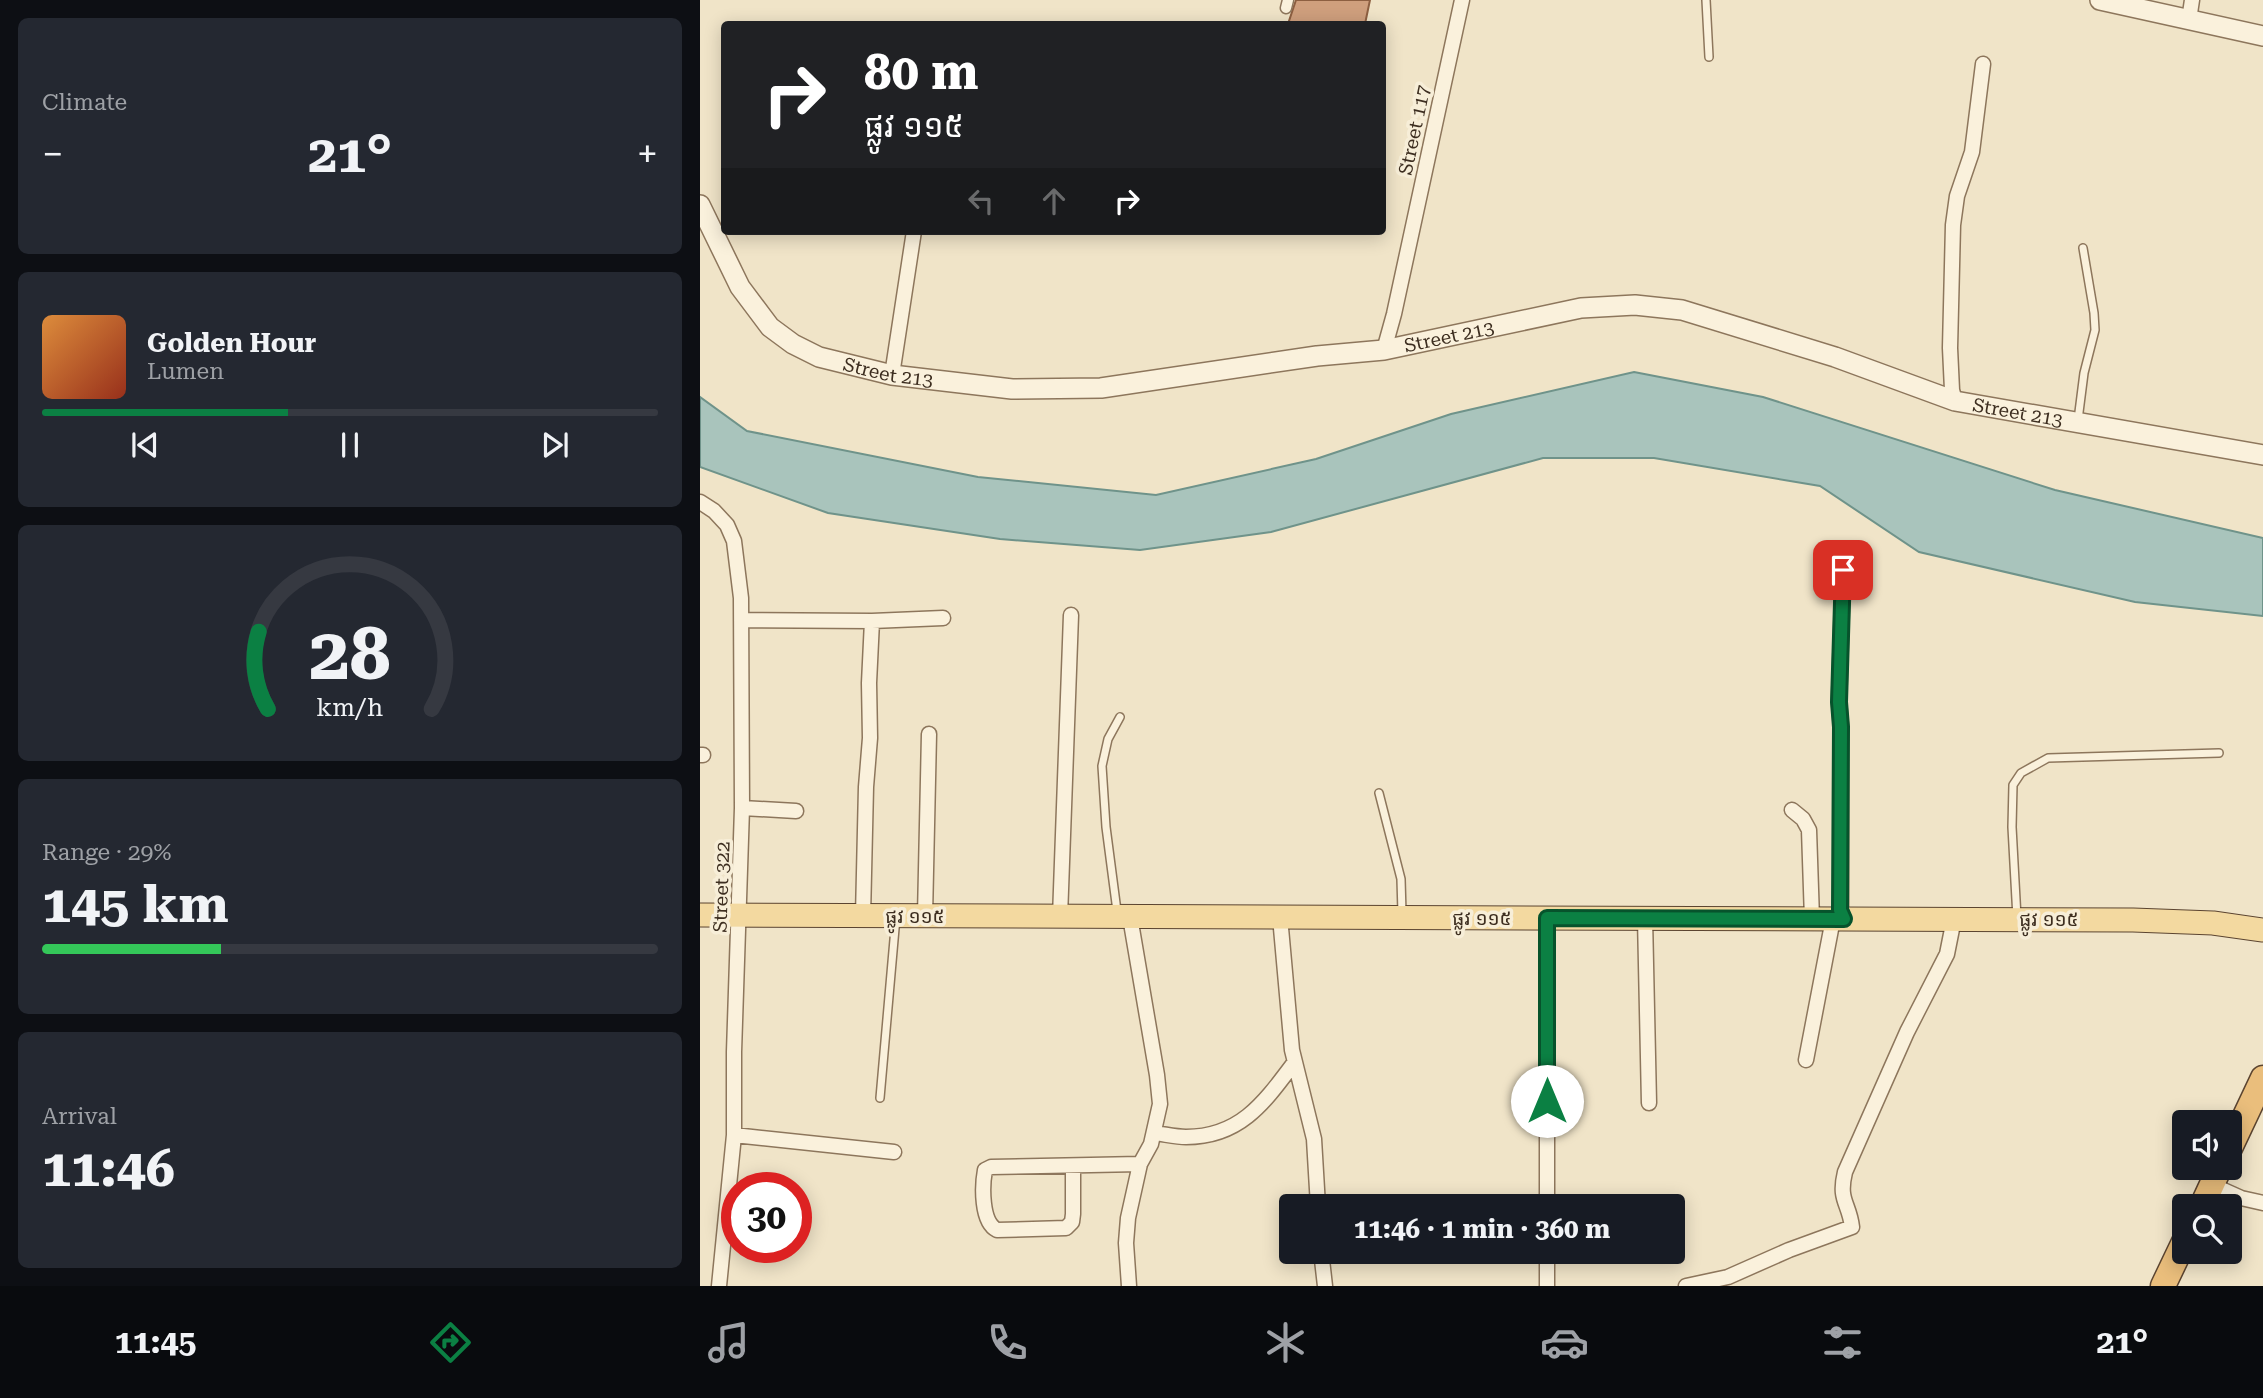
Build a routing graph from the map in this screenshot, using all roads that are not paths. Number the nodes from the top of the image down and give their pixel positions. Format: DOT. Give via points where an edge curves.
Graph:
graph roads {
  1 [pos="1462,0"];
  2 [pos="1706,0"];
  3 [pos="2100,0"];
  4 [pos="2190,10"];
  5 [pos="2263,36"];
  6 [pos="1709,57"];
  7 [pos="1983,64"];
  8 [pos="700,205"];
  9 [pos="913,235"];
  10 [pos="2083,248"];
  11 [pos="1384,350"];
  12 [pos="892,375"];
  13 [pos="1955,401"];
  14 [pos="2078,424"];
  15 [pos="2263,455"];
  16 [pos="700,502"];
  17 [pos="1843,570"];
  18 [pos="1071,615"];
  19 [pos="943,618"];
  20 [pos="741,620"];
  21 [pos="872,621"];
  22 [pos="1120,717"];
  23 [pos="929,734"];
  24 [pos="2219,753"];
  25 [pos="1379,793"];
  26 [pos="743,808"];
  27 [pos="1791,810"];
  28 [pos="796,811"];
  29 [pos="700,915"];
  30 [pos="740,916"];
  31 [pos="863,916"];
  32 [pos="896,916"];
  33 [pos="925,916"];
  34 [pos="1060,917"];
  35 [pos="1124,917"];
  36 [pos="1280,917"];
  37 [pos="1402,918"];
  38 [pos="1547,918"];
  39 [pos="1645,918"];
  40 [pos="1830,919"];
  41 [pos="1954,919"];
  42 [pos="2017,919"];
  43 [pos="2263,930"];
  44 [pos="1805,1060"];
  45 [pos="1294,1063"];
  46 [pos="2263,1078"];
  47 [pos="880,1098"];
  48 [pos="1649,1103"];
  49 [pos="2242,1123"];
  50 [pos="1154,1133"];
  51 [pos="734,1135"];
  52 [pos="894,1152"];
  53 [pos="1140,1164"];
  54 [pos="1073,1166"];
  55 [pos="2211,1186"];
  56 [pos="1317,1194"];
  57 [pos="1547,1194"];
  58 [pos="2263,1203"];
  59 [pos="1322,1264"];
  60 [pos="1547,1264"];
  61 [pos="2174,1264"];
  62 [pos="719,1286"];
  63 [pos="1129,1286"];
  64 [pos="1325,1286"];
  65 [pos="1547,1286"];
  66 [pos="1686,1286"];
  67 [pos="2163,1286"];
  1 -- 11 [label="street, Street 117"];
  2 -- 6 [label="lane"];
  3 -- 4 [label="street"];
  4 -- 5 [label="street"];
  7 -- 13 [label="street" via="1972,152 1957,195 1953,225 1950,348"];
  8 -- 12 [label="street, Street 213" via="740,287 770,327 819,357"];
  9 -- 12 [label="street"];
  10 -- 14 [label="lane" via="2095,330"];
  11 -- 12 [label="street, Street 213" via="1101,388 1012,389"];
  11 -- 13 [label="street, Street 213" via="1581,307 1635,305 1682,310 1835,357"];
  13 -- 14 [label="street, Street 213"];
  14 -- 15 [label="street, Street 213"];
  16 -- 20 [label="street, Street 322" via="727,525 734,541"];
  17 -- 40 [label="street" via="1840,910"];
  18 -- 34 [label="street"];
  19 -- 21 [label="street"];
  20 -- 21 [label="street"];
  20 -- 26 [label="street, Street 322"];
  21 -- 31 [label="street"];
  22 -- 35 [label="lane" via="1108,739 1102,783"];
  23 -- 33 [label="street"];
  24 -- 42 [label="lane" via="2048,758 2021,773 2013,785"];
  25 -- 37 [label="lane" via="1401,879"];
  26 -- 28 [label="street"];
  26 -- 30 [label="street, Street 322"];
  27 -- 40 [label="street" via="1809,830"];
  29 -- 30 [label="main road, ផ្លូវ ១១៥"];
  30 -- 31 [label="main road, ផ្លូវ ១១៥"];
  30 -- 51 [label="street, Street 322"];
  31 -- 32 [label="main road, ផ្លូវ ១១៥"];
  32 -- 33 [label="main road, ផ្លូវ ១១៥"];
  32 -- 47 [label="lane"];
  33 -- 34 [label="main road, ផ្លូវ ១១៥"];
  34 -- 35 [label="main road, ផ្លូវ ១១៥"];
  35 -- 36 [label="main road, ផ្លូវ ១១៥"];
  35 -- 50 [label="street" via="1157,1075 1160,1104"];
  36 -- 37 [label="main road, ផ្លូវ ១១៥"];
  36 -- 45 [label="street"];
  37 -- 38 [label="main road, ផ្លូវ ១១៥"];
  38 -- 39 [label="main road, ផ្លូវ ១១៥"];
  38 -- 57 [label="street"];
  39 -- 40 [label="main road, ផ្លូវ ១១៥"];
  39 -- 48 [label="street"];
  40 -- 41 [label="main road, ផ្លូវ ១១៥"];
  40 -- 44 [label="street"];
  41 -- 42 [label="main road, ផ្លូវ ១១៥"];
  41 -- 66 [label="street" via="1947,954 1845,1172 1842,1197 1852,1227 1728,1277"];
  42 -- 43 [label="main road, ផ្លូវ ១១៥" via="2213,923"];
  45 -- 50 [label="street" via="1243,1121 1219,1133 1185,1137"];
  45 -- 56 [label="street" via="1314,1139"];
  46 -- 49 [label="highway"];
  50 -- 53 [label="street"];
  51 -- 52 [label="street"];
  51 -- 62 [label="street, Street 322"];
  53 -- 54 [label="street"];
  53 -- 63 [label="street" via="1128,1218"];
  54 -- 54 [label="street" via="985,1170 990,1227 1066,1228 1073,1214"];
  55 -- 58 [label="street"];
  59 -- 64 [label="street"];
  60 -- 65 [label="street"];
  61 -- 67 [label="highway"];
}
